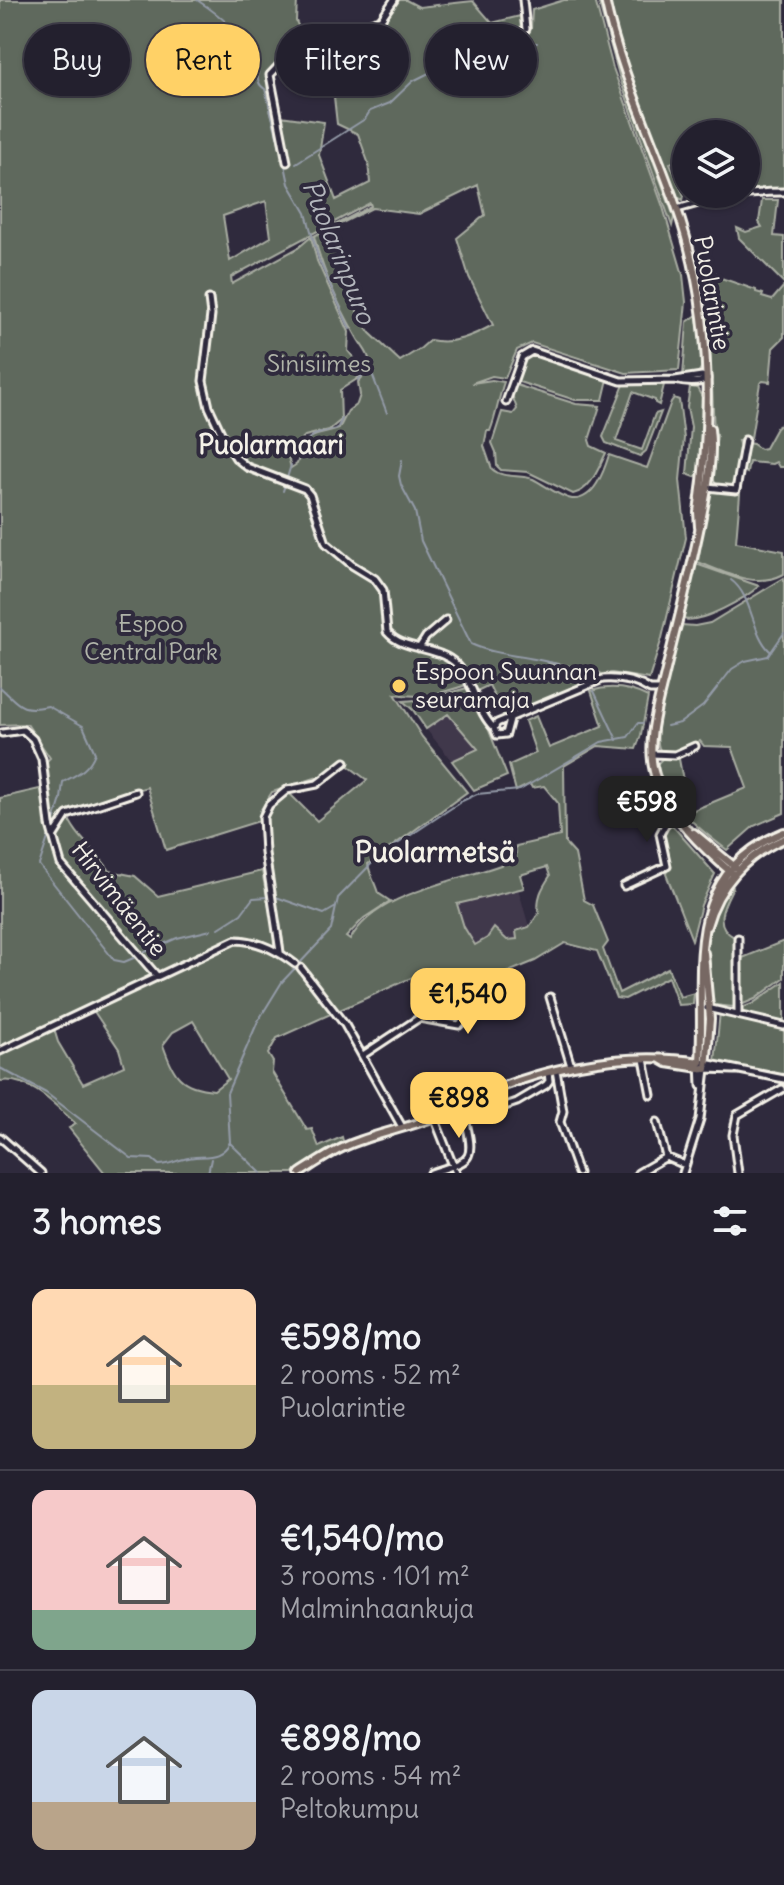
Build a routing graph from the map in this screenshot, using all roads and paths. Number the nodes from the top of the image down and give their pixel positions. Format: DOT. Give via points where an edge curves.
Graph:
graph roads {
  1 [pos="394,0"];
  2 [pos="523,0"];
  3 [pos="605,0"];
  4 [pos="525,24"];
  5 [pos="287,162"];
  6 [pos="784,192"];
  7 [pos="677,209"];
  8 [pos="209,299"];
  9 [pos="708,378"];
  10 [pos="506,402"];
  11 [pos="745,440"];
  12 [pos="704,486"];
  13 [pos="446,620"];
  14 [pos="419,648"];
  15 [pos="661,690"];
  16 [pos="510,719"];
  17 [pos="494,728"];
  18 [pos="2,733"];
  19 [pos="695,746"];
  20 [pos="652,754"];
  21 [pos="345,762"];
  22 [pos="136,792"];
  23 [pos="678,816"];
  24 [pos="784,832"];
  25 [pos="53,837"];
  26 [pos="784,839"];
  27 [pos="733,870"];
  28 [pos="624,886"];
  29 [pos="738,938"];
  30 [pos="281,953"];
  31 [pos="157,976"];
  32 [pos="550,997"];
  33 [pos="477,1005"];
  34 [pos="706,1007"];
  35 [pos="738,1015"];
  36 [pos="784,1026"];
  37 [pos="0,1051"];
  38 [pos="363,1055"];
  39 [pos="644,1059"];
  40 [pos="571,1066"];
  41 [pos="703,1066"];
  42 [pos="556,1069"];
  43 [pos="548,1072"];
  44 [pos="784,1079"];
  45 [pos="783,1089"];
  46 [pos="651,1095"];
  47 [pos="496,1109"];
  48 [pos="434,1117"];
  49 [pos="465,1118"];
  50 [pos="657,1122"];
  51 [pos="402,1127"];
  52 [pos="0,1137"];
  53 [pos="666,1157"];
  54 [pos="454,1165"];
  55 [pos="685,1165"];
  56 [pos="41,1173"];
  57 [pos="300,1173"];
  58 [pos="431,1173"];
  59 [pos="456,1173"];
  60 [pos="578,1173"];
  61 [pos="638,1173"];
  62 [pos="683,1173"];
  63 [pos="738,1173"];
  1 -- 5 [label="street" via="381,19 294,53 270,75"];
  2 -- 4 [label="street"];
  3 -- 7 [label="main road, Puolarintie" via="627,78"];
  6 -- 7 [label="street"];
  7 -- 9 [label="main road, Puolarintie" via="698,300"];
  8 -- 14 [label="street" via="203,388 224,439 240,462 310,495 326,543 378,582 387,632"];
  9 -- 10 [label="street" via="621,381 532,351 522,357"];
  9 -- 12 [label="main road, Puolarintie" via="711,437"];
  11 -- 12 [label="street" via="736,490"];
  12 -- 15 [label="main road, Puolarintie"];
  13 -- 14 [label="street"];
  14 -- 17 [label="street" via="459,667"];
  15 -- 16 [label="street" via="617,679 597,680"];
  15 -- 20 [label="main road, Puolarintie"];
  16 -- 17 [label="street"];
  16 -- 17 [label="street" via="504,735 497,735"];
  18 -- 25 [label="street, Hirvimäentie" via="23,730 33,739 42,759"];
  19 -- 20 [label="street" via="675,755"];
  20 -- 23 [label="main road, Puolarintie" via="655,776"];
  21 -- 30 [label="street" via="324,780 287,790 263,817"];
  22 -- 25 [label="street" via="67,815"];
  23 -- 27 [label="main road, Puolarintie" via="703,847"];
  23 -- 28 [label="street" via="660,834 667,866"];
  24 -- 27 [label="main road" via="766,839"];
  25 -- 31 [label="street, Hirvimäentie" via="61,864"];
  26 -- 27 [label="main road"];
  27 -- 34 [label="main road" via="706,933"];
  29 -- 35 [label="street"];
  30 -- 31 [label="street" via="235,940"];
  30 -- 38 [label="street" via="298,966"];
  31 -- 37 [label="street"];
  32 -- 40 [label="street"];
  33 -- 38 [label="street" via="459,1025 419,1018"];
  34 -- 35 [label="street"];
  34 -- 41 [label="main road"];
  35 -- 36 [label="street"];
  38 -- 51 [label="street"];
  39 -- 40 [label="main road"];
  39 -- 41 [label="main road"];
  39 -- 46 [label="street"];
  40 -- 42 [label="main road"];
  41 -- 44 [label="street"];
  41 -- 55 [label="street" via="700,1119"];
  42 -- 43 [label="main road"];
  42 -- 60 [label="street" via="560,1122"];
  43 -- 47 [label="street" via="546,1085"];
  43 -- 48 [label="main road"];
  44 -- 45 [label="street"];
  45 -- 63 [label="street" via="737,1115 733,1135"];
  48 -- 51 [label="main road"];
  48 -- 54 [label="street"];
  49 -- 54 [label="street" via="469,1149 464,1163"];
  50 -- 53 [label="street"];
  51 -- 57 [label="main road" via="340,1148"];
  52 -- 56 [label="street"];
  53 -- 55 [label="street"];
  53 -- 61 [label="street"];
  54 -- 58 [label="street"];
  54 -- 59 [label="street"];
  55 -- 62 [label="street"];
}
